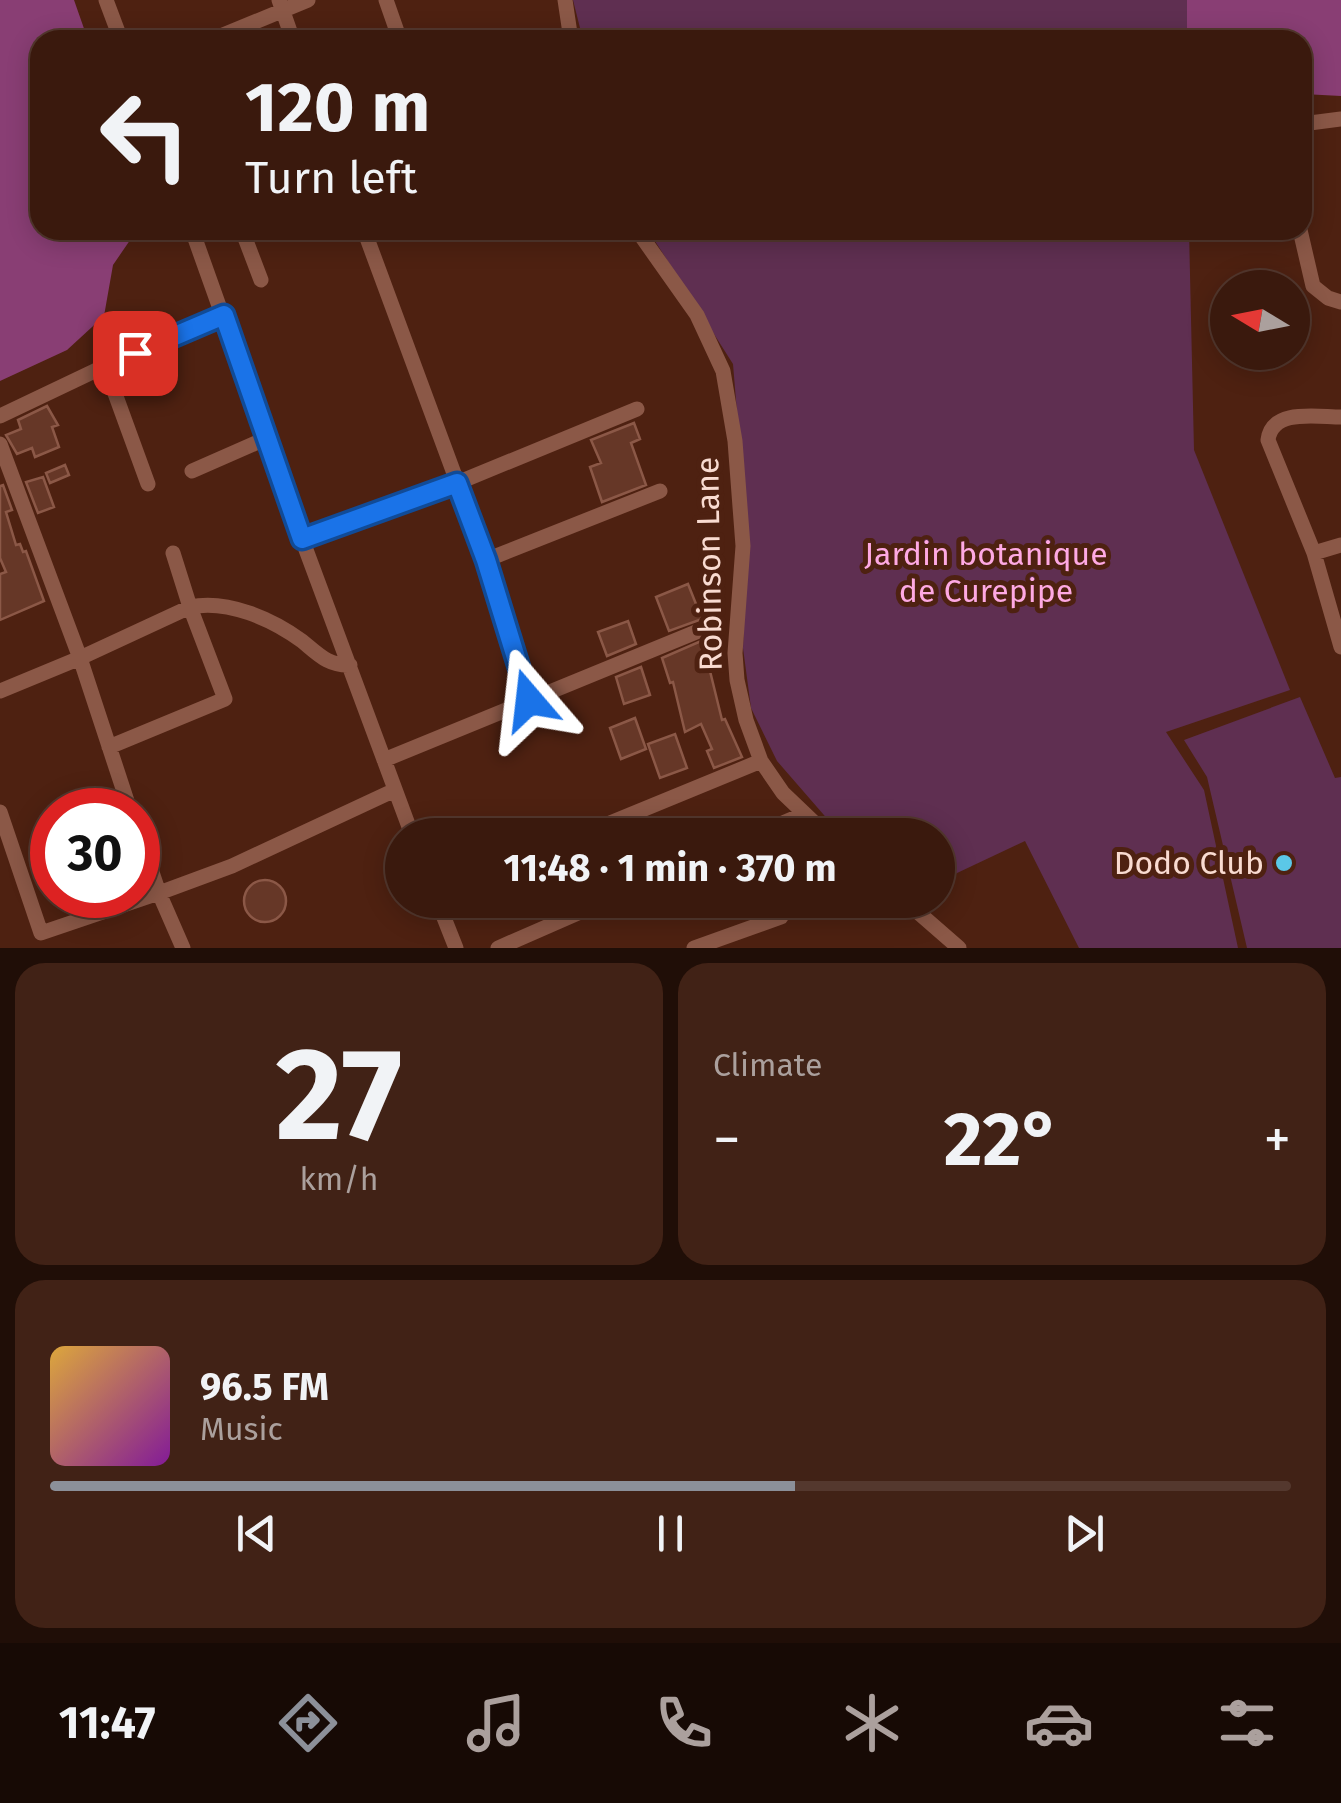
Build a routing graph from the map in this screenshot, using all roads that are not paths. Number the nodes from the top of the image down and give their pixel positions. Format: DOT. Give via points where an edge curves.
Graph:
graph roads {
  1 [pos="106,0"];
  2 [pos="308,0"];
  3 [pos="386,0"];
  4 [pos="565,0"];
  5 [pos="281,6"];
  6 [pos="117,30"];
  7 [pos="236,30"];
  8 [pos="289,30"];
  9 [pos="396,30"];
  10 [pos="570,30"];
  11 [pos="1341,120"];
  12 [pos="1312,123"];
  13 [pos="196,240"];
  14 [pos="246,240"];
  15 [pos="368,240"];
  16 [pos="644,240"];
  17 [pos="1302,240"];
  18 [pos="260,280"];
  19 [pos="1341,302"];
  20 [pos="224,315"];
  21 [pos="105,366"];
  22 [pos="637,409"];
  23 [pos="0,416"];
  24 [pos="1341,416"];
  25 [pos="267,438"];
  26 [pos="0,444"];
  27 [pos="192,471"];
  28 [pos="457,483"];
  29 [pos="148,484"];
  30 [pos="660,491"];
  31 [pos="302,539"];
  32 [pos="1341,546"];
  33 [pos="173,553"];
  34 [pos="1314,554"];
  35 [pos="486,560"];
  36 [pos="190,607"];
  37 [pos="700,630"];
  38 [pos="1341,647"];
  39 [pos="80,658"];
  40 [pos="350,665"];
  41 [pos="0,691"];
  42 [pos="529,700"];
  43 [pos="109,747"];
  44 [pos="384,760"];
  45 [pos="761,761"];
  46 [pos="123,788"];
  47 [pos="395,790"];
  48 [pos="0,812"];
  49 [pos="804,814"];
  50 [pos="406,818"];
  51 [pos="622,818"];
  52 [pos="795,818"];
  53 [pos="808,818"];
  54 [pos="160,894"];
  55 [pos="160,896"];
  56 [pos="30,901"];
  57 [pos="36,918"];
  58 [pos="86,918"];
  59 [pos="444,918"];
  60 [pos="567,918"];
  61 [pos="778,918"];
  62 [pos="925,918"];
  63 [pos="183,948"];
  64 [pos="456,948"];
  65 [pos="498,948"];
  66 [pos="694,948"];
  67 [pos="959,948"];
  1 -- 6 [label="street"];
  2 -- 5 [label="street"];
  3 -- 9 [label="street"];
  4 -- 10 [label="street"];
  5 -- 7 [label="street"];
  5 -- 8 [label="street"];
  11 -- 12 [label="street"];
  13 -- 20 [label="street"];
  14 -- 18 [label="street"];
  15 -- 28 [label="street"];
  16 -- 45 [label="street, Robinson Lane" via="697,315 724,370 743,546 737,680"];
  17 -- 19 [label="street" via="1312,286"];
  20 -- 21 [label="street"];
  20 -- 25 [label="street"];
  21 -- 23 [label="street"];
  21 -- 29 [label="street"];
  22 -- 28 [label="street"];
  24 -- 34 [label="street" via="1276,421 1268,440"];
  25 -- 27 [label="street"];
  25 -- 31 [label="street"];
  26 -- 39 [label="street"];
  28 -- 31 [label="street"];
  28 -- 35 [label="street"];
  30 -- 35 [label="street"];
  31 -- 40 [label="street"];
  32 -- 34 [label="street"];
  33 -- 36 [label="street"];
  34 -- 38 [label="street"];
  35 -- 42 [label="street"];
  36 -- 39 [label="street"];
  36 -- 40 [label="street" via="244,611 298,638 329,664"];
  36 -- 43 [label="street" via="225,700"];
  37 -- 42 [label="street"];
  39 -- 41 [label="street"];
  39 -- 43 [label="street"];
  40 -- 44 [label="street"];
  42 -- 44 [label="street"];
  43 -- 46 [label="street"];
  44 -- 47 [label="street"];
  45 -- 49 [label="street, Robinson Lane"];
  45 -- 51 [label="street"];
  47 -- 50 [label="street"];
  47 -- 54 [label="street"];
  48 -- 56 [label="street"];
  49 -- 52 [label="street"];
  49 -- 53 [label="street, Robinson Lane"];
  55 -- 63 [label="street"];
  57 -- 58 [label="street" via="41,933"];
  59 -- 64 [label="street"];
  60 -- 65 [label="street"];
  61 -- 66 [label="street"];
  62 -- 67 [label="street"];
}
